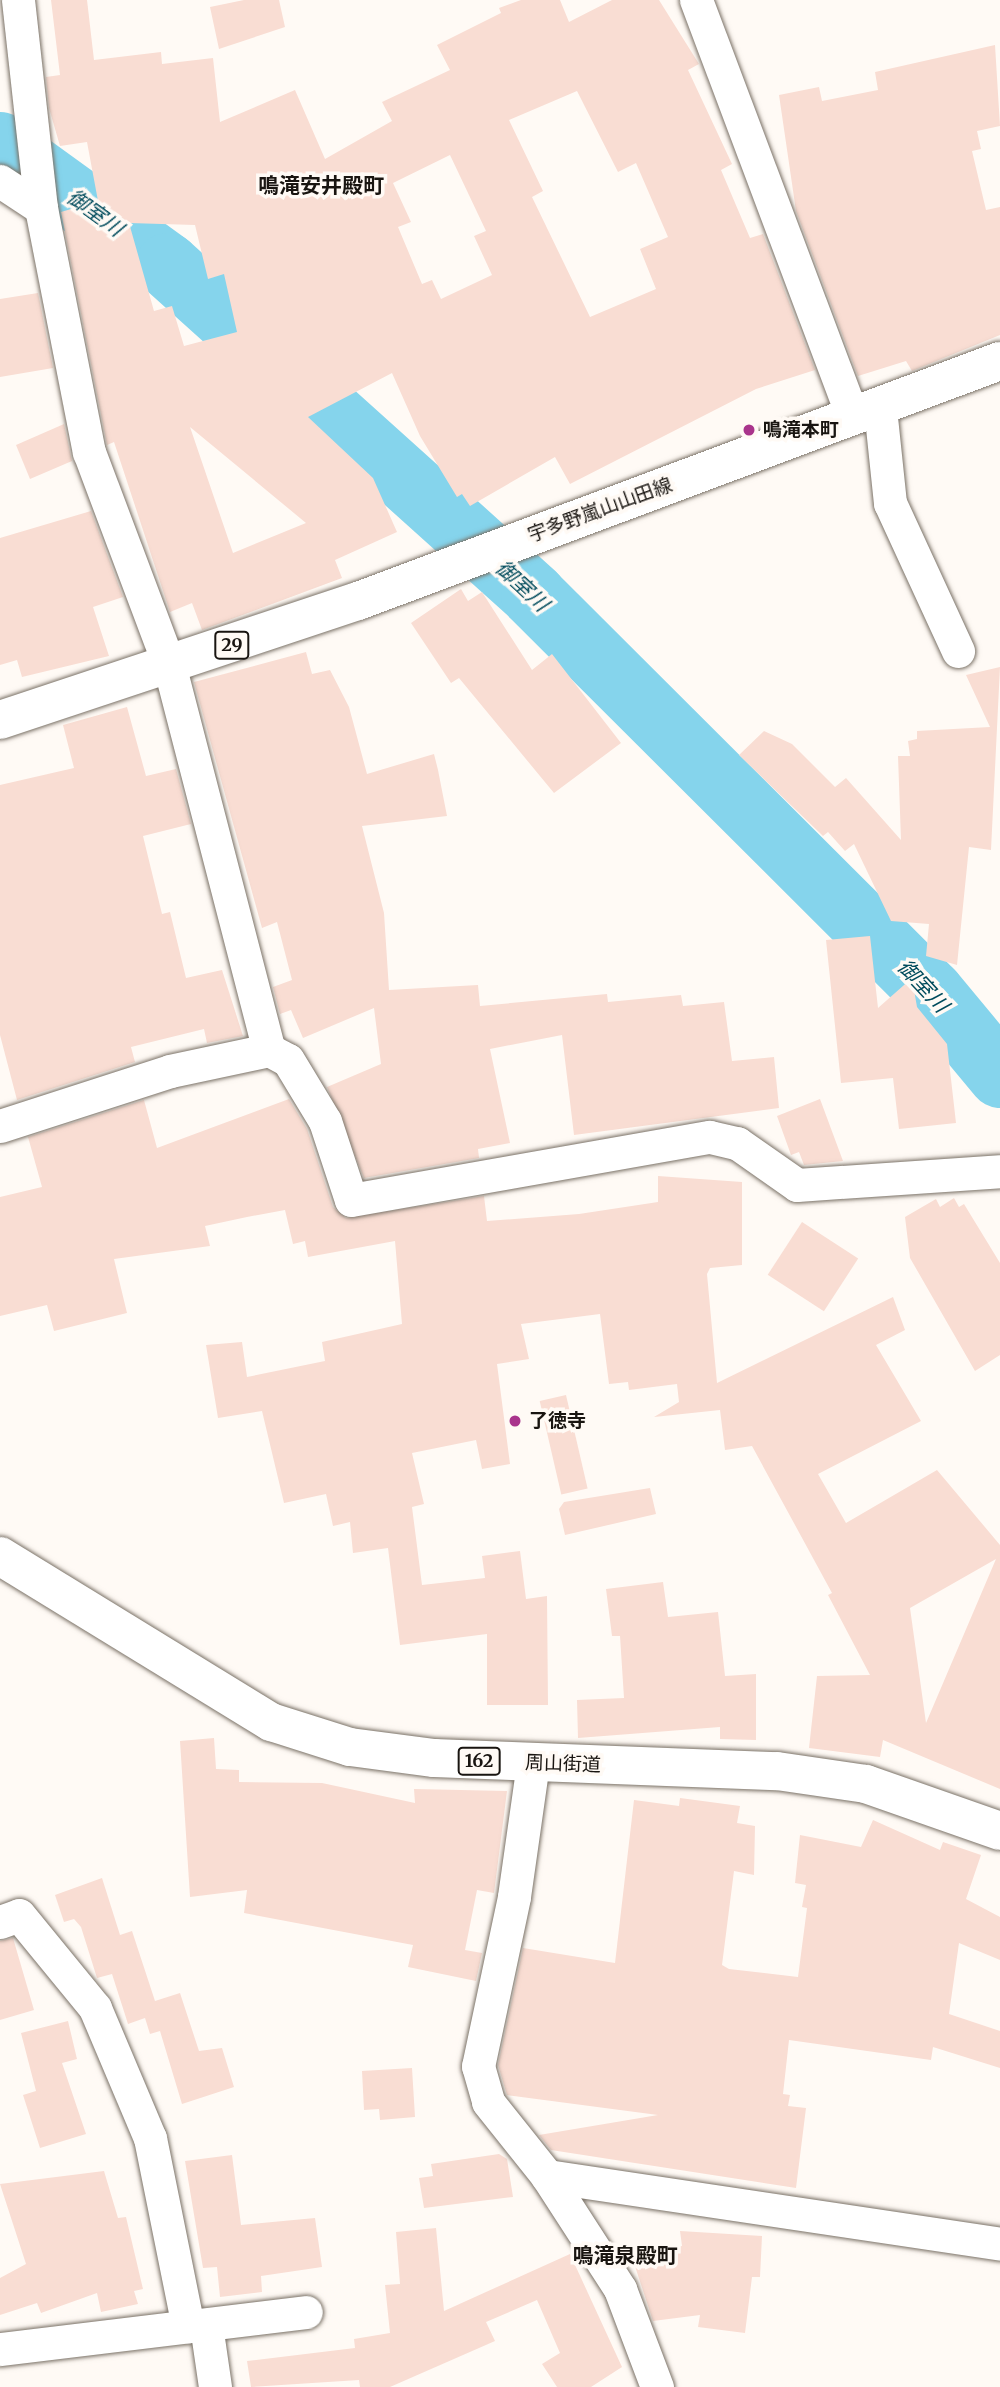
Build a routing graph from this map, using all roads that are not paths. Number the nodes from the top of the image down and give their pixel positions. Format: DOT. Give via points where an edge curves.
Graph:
graph roads {
  1 [pos="18,0"];
  2 [pos="696,0"];
  3 [pos="0,181"];
  4 [pos="40,205"];
  5 [pos="1000,361"];
  6 [pos="866,413"];
  7 [pos="958,651"];
  8 [pos="170,667"];
  9 [pos="0,720"];
  10 [pos="269,1050"];
  11 [pos="0,1126"];
  12 [pos="1000,1171"];
  13 [pos="0,1556"];
  14 [pos="533,1763"];
  15 [pos="1000,1831"];
  16 [pos="0,1922"];
  17 [pos="547,2176"];
  18 [pos="1000,2244"];
  19 [pos="306,2312"];
  20 [pos="197,2326"];
  21 [pos="0,2349"];
  22 [pos="215,2387"];
  23 [pos="657,2387"];
  1 -- 4 [label="street"];
  2 -- 6 [label="street"];
  3 -- 4 [label="street"];
  4 -- 8 [label="street" via="89,452"];
  5 -- 6 [label="main road, 宇多野嵐山山田線 / 29"];
  6 -- 7 [label="street" via="890,503"];
  6 -- 8 [label="main road, 宇多野嵐山山田線 / 29"];
  8 -- 9 [label="main road, 宇多野嵐山山田線 / 29"];
  8 -- 10 [label="street"];
  10 -- 11 [label="street" via="170,1071"];
  10 -- 12 [label="street" via="288,1060 325,1121 351,1200 710,1137 737,1143 797,1185"];
  13 -- 14 [label="main road, 周山街道 / 162" via="271,1722 350,1746"];
  14 -- 15 [label="main road, 周山街道 / 162" via="790,1773 866,1784"];
  14 -- 17 [label="street" via="514,1897 478,2066 488,2102"];
  16 -- 20 [label="street" via="19,1915 95,2008 149,2138"];
  17 -- 18 [label="street"];
  17 -- 23 [label="street" via="620,2289"];
  19 -- 20 [label="street"];
  20 -- 21 [label="street"];
  20 -- 22 [label="street"];
}
